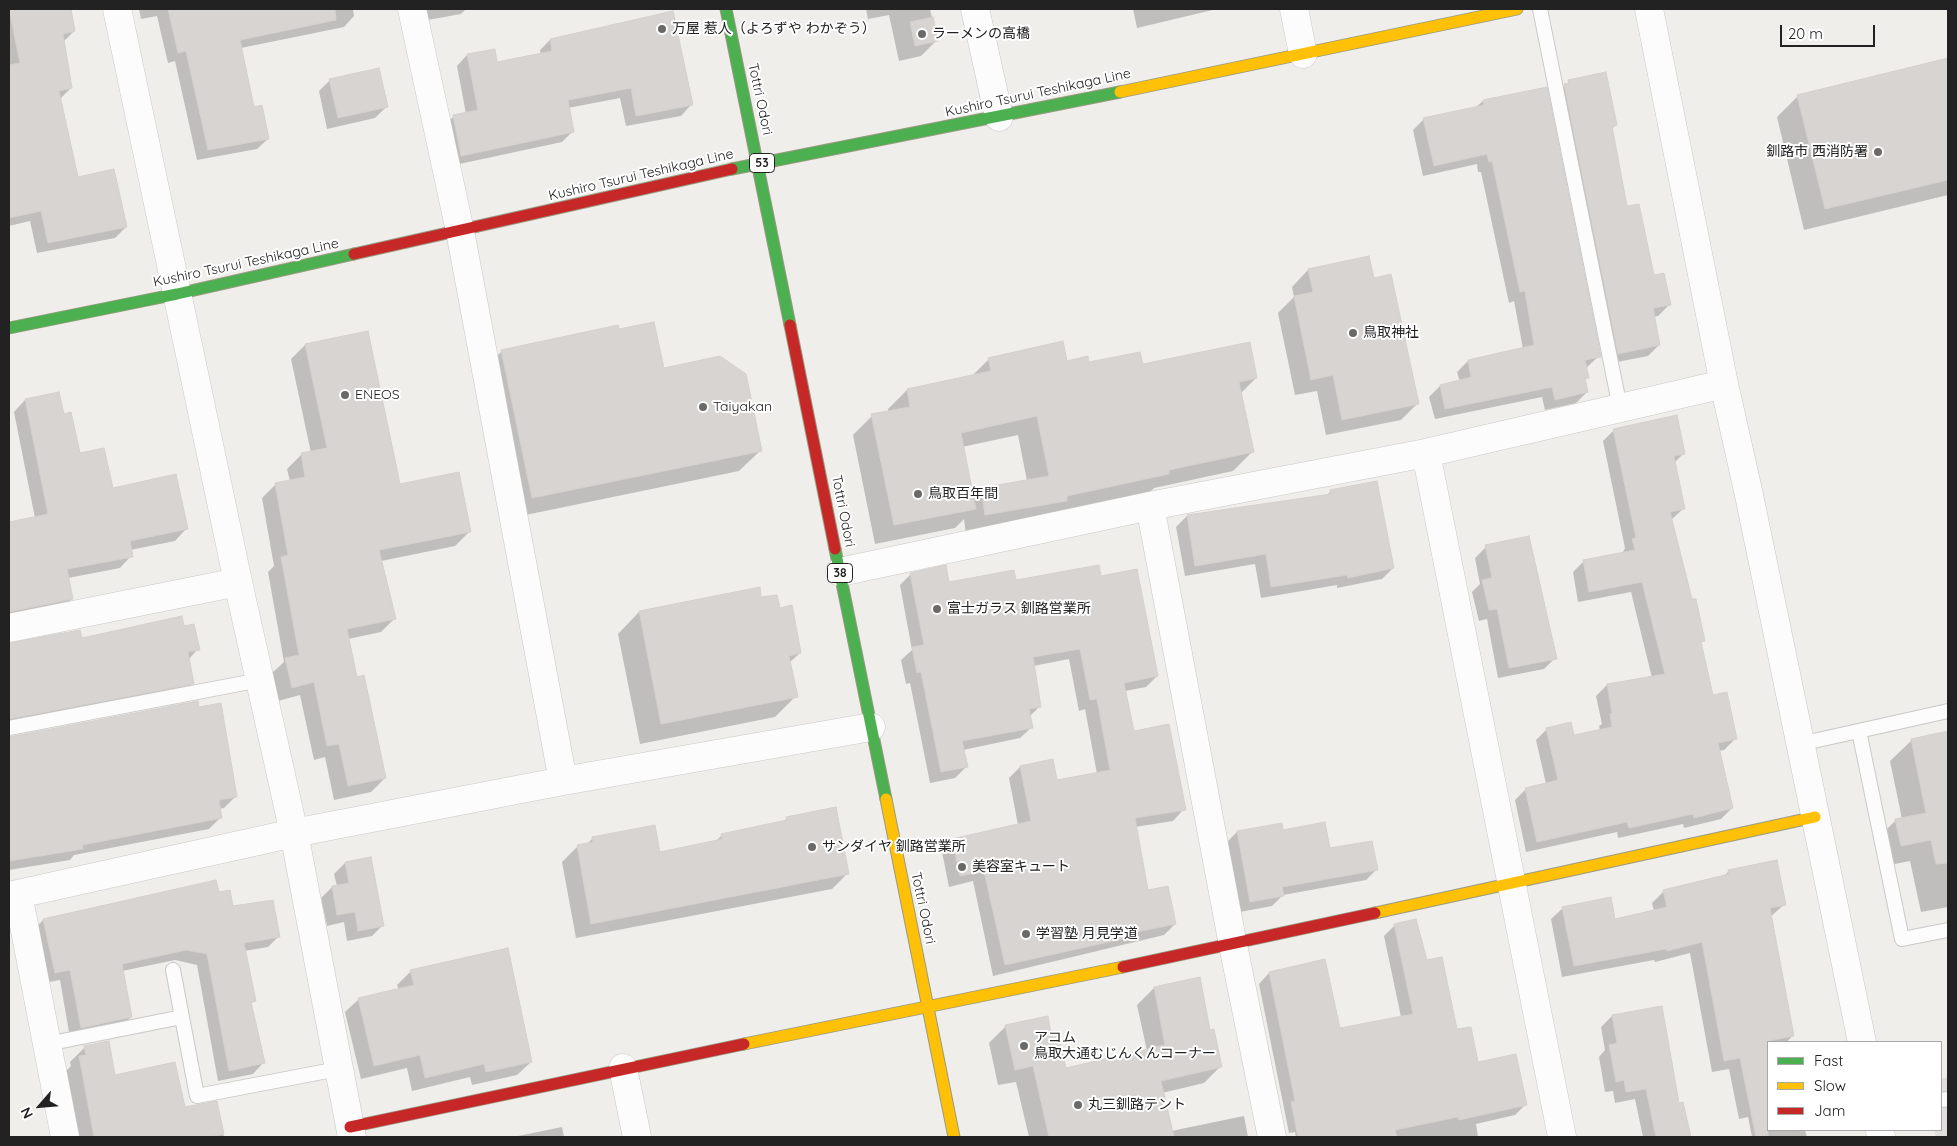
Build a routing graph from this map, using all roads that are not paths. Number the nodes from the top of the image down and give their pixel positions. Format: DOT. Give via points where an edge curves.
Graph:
graph roads {
  1 [pos="117,9"];
  2 [pos="412,9"];
  3 [pos="726,9"];
  4 [pos="975,9"];
  5 [pos="1294,9"];
  6 [pos="1517,9"];
  7 [pos="1540,9"];
  8 [pos="1649,9"];
  9 [pos="1303,54"];
  10 [pos="999,116"];
  11 [pos="758,163"];
  12 [pos="460,231"];
  13 [pos="177,294"];
  14 [pos="9,328"];
  15 [pos="1724,384"];
  16 [pos="1620,408"];
  17 [pos="1426,453"];
  18 [pos="1150,506"];
  19 [pos="840,572"];
  20 [pos="238,582"];
  21 [pos="9,628"];
  22 [pos="260,680"];
  23 [pos="1948,711"];
  24 [pos="870,727"];
  25 [pos="9,728"];
  26 [pos="1859,731"];
  27 [pos="1800,744"];
  28 [pos="563,781"];
  29 [pos="1815,817"];
  30 [pos="294,833"];
  31 [pos="1510,882"];
  32 [pos="14,895"];
  33 [pos="1948,930"];
  34 [pos="1233,945"];
  35 [pos="173,970"];
  36 [pos="928,1007"];
  37 [pos="182,1017"];
  38 [pos="1862,1041"];
  39 [pos="46,1044"];
  40 [pos="623,1068"];
  41 [pos="338,1069"];
  42 [pos="351,1132"];
  43 [pos="65,1137"];
  44 [pos="637,1137"];
  45 [pos="954,1137"];
  46 [pos="1272,1137"];
  47 [pos="1562,1137"];
  1 -- 13 [label="street"];
  2 -- 12 [label="street"];
  3 -- 11 [label="main road, Tottri Odori / 38"];
  4 -- 10 [label="street"];
  5 -- 9 [label="street"];
  6 -- 9 [label="main road, Kushiro Tsurui Teshikaga Line / 53"];
  7 -- 16 [label="lane"];
  8 -- 15 [label="street"];
  9 -- 10 [label="main road, Kushiro Tsurui Teshikaga Line / 53"];
  10 -- 11 [label="main road, Kushiro Tsurui Teshikaga Line / 53"];
  11 -- 12 [label="main road, Kushiro Tsurui Teshikaga Line / 53"];
  11 -- 19 [label="main road, Tottri Odori / 38"];
  12 -- 13 [label="main road, Kushiro Tsurui Teshikaga Line / 53"];
  12 -- 28 [label="street"];
  13 -- 14 [label="main road, Kushiro Tsurui Teshikaga Line / 53"];
  13 -- 20 [label="street"];
  15 -- 16 [label="street"];
  15 -- 27 [label="street"];
  16 -- 17 [label="street"];
  17 -- 18 [label="street"];
  17 -- 31 [label="street"];
  18 -- 19 [label="street"];
  18 -- 34 [label="street"];
  19 -- 24 [label="main road, Tottri Odori / 38"];
  20 -- 21 [label="street"];
  20 -- 22 [label="street"];
  22 -- 25 [label="lane"];
  22 -- 30 [label="street"];
  23 -- 26 [label="lane"];
  24 -- 28 [label="street"];
  24 -- 36 [label="main road, Tottri Odori / 38"];
  26 -- 27 [label="lane"];
  26 -- 33 [label="lane" via="1902,939"];
  27 -- 29 [label="street"];
  28 -- 30 [label="street"];
  29 -- 31 [label="main road"];
  29 -- 38 [label="street"];
  30 -- 32 [label="street"];
  30 -- 41 [label="street"];
  31 -- 34 [label="main road"];
  31 -- 47 [label="street"];
  32 -- 39 [label="street"];
  34 -- 36 [label="main road"];
  34 -- 46 [label="street"];
  35 -- 37 [label="lane"];
  36 -- 40 [label="main road"];
  36 -- 45 [label="main road, Tottri Odori / 38"];
  37 -- 39 [label="lane"];
  37 -- 41 [label="lane" via="198,1096"];
  39 -- 43 [label="street"];
  40 -- 42 [label="main road"];
  40 -- 44 [label="street"];
  41 -- 42 [label="street"];
}
